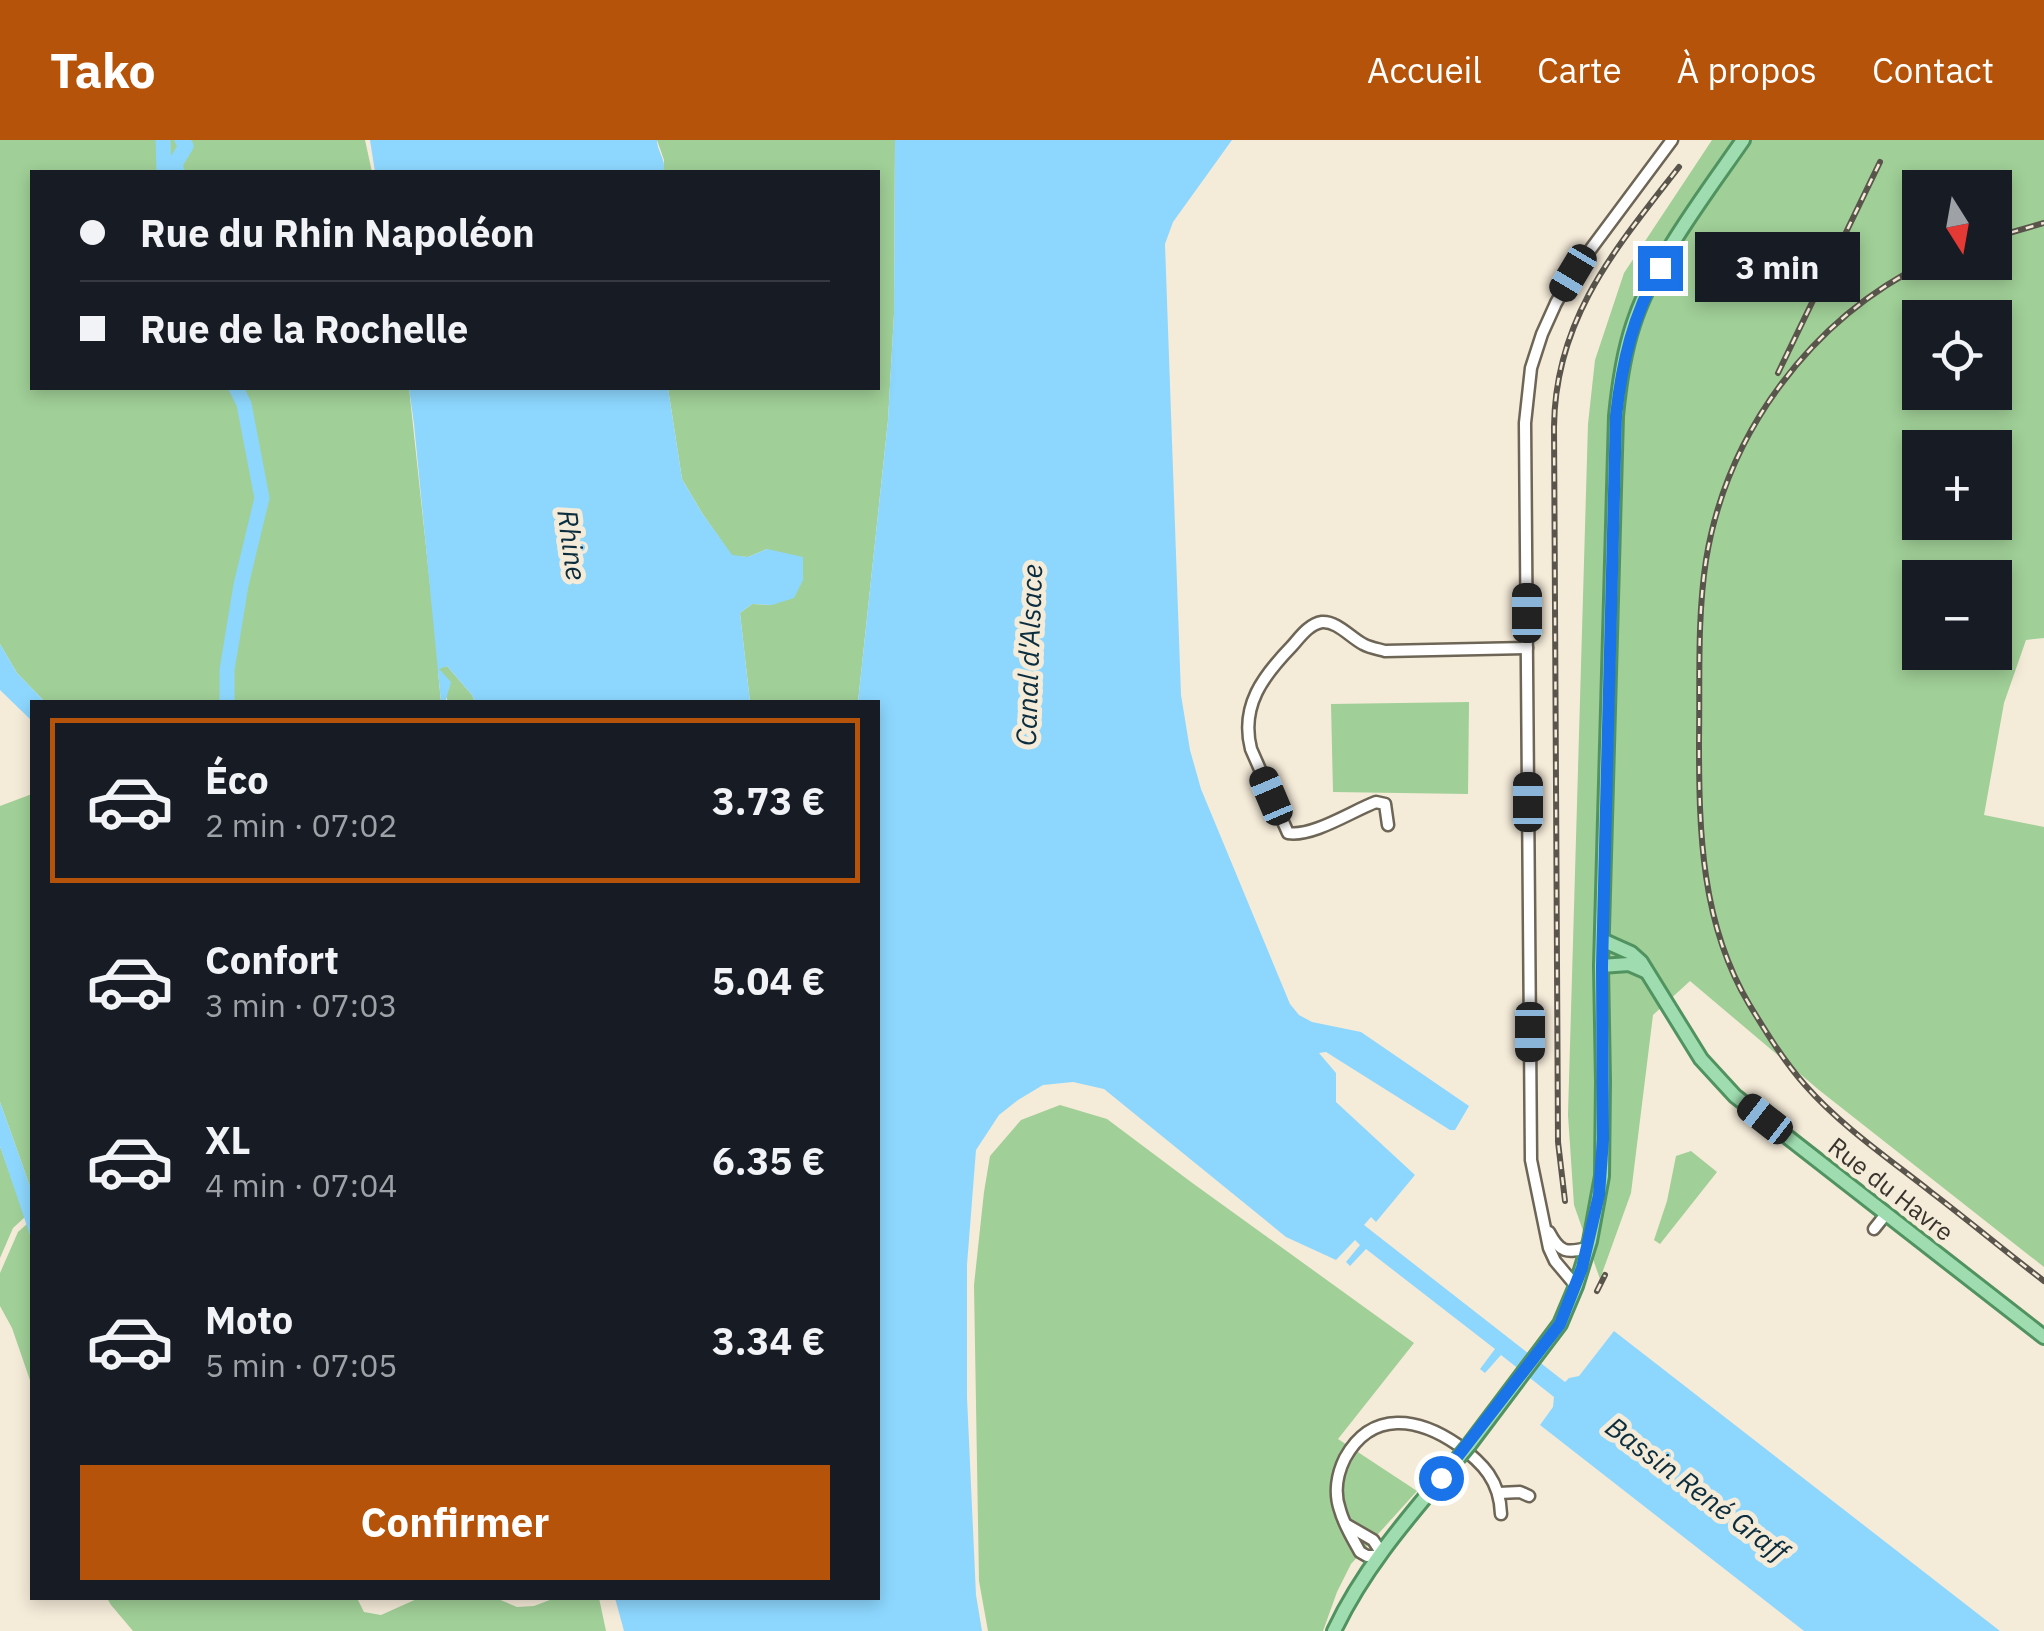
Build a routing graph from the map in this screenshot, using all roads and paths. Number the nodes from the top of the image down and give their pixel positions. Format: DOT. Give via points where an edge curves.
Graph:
graph roads {
  1 [pos="1672,140"];
  2 [pos="1742,140"];
  3 [pos="1528,648"];
  4 [pos="1388,825"];
  5 [pos="1602,940"];
  6 [pos="1602,966"];
  7 [pos="1648,972"];
  8 [pos="1886,1214"];
  9 [pos="1545,1226"];
  10 [pos="1874,1229"];
  11 [pos="1584,1247"];
  12 [pos="1576,1286"];
  13 [pos="2044,1337"];
  14 [pos="1499,1493"];
  15 [pos="1530,1496"];
  16 [pos="1501,1514"];
  17 [pos="1347,1525"];
  18 [pos="1378,1549"];
  19 [pos="1360,1552"];
  20 [pos="1353,1594"];
  21 [pos="1334,1631"];
  1 -- 3 [label="street" via="1573,273 1531,368 1525,423"];
  2 -- 5 [label="main road" via="1650,286 1620,383"];
  3 -- 4 [label="street" via="1385,651 1320,622 1258,684 1248,738 1288,833 1313,830 1376,802 1385,804"];
  3 -- 9 [label="street" via="1531,1148"];
  5 -- 6 [label="main road"];
  5 -- 7 [label="main road, Rue du Havre" via="1631,953"];
  6 -- 7 [label="main road" via="1629,964"];
  6 -- 11 [label="main road" via="1602,1161"];
  7 -- 8 [label="main road, Rue du Havre" via="1722,1084"];
  8 -- 10 [label="street"];
  8 -- 13 [label="main road, Rue du Havre"];
  9 -- 11 [label="street" via="1564,1251"];
  9 -- 12 [label="street" via="1552,1254"];
  11 -- 12 [label="main road"];
  12 -- 18 [label="main road, bridge" via="1538,1355"];
  14 -- 15 [label="street"];
  14 -- 16 [label="street"];
  14 -- 17 [label="street" via="1484,1468 1440,1432 1384,1425 1360,1438 1341,1467 1337,1498"];
  17 -- 18 [label="street"];
  17 -- 19 [label="street"];
  18 -- 19 [label="street"];
  18 -- 20 [label="main road"];
  19 -- 20 [label="street"];
  20 -- 21 [label="main road"];
}
